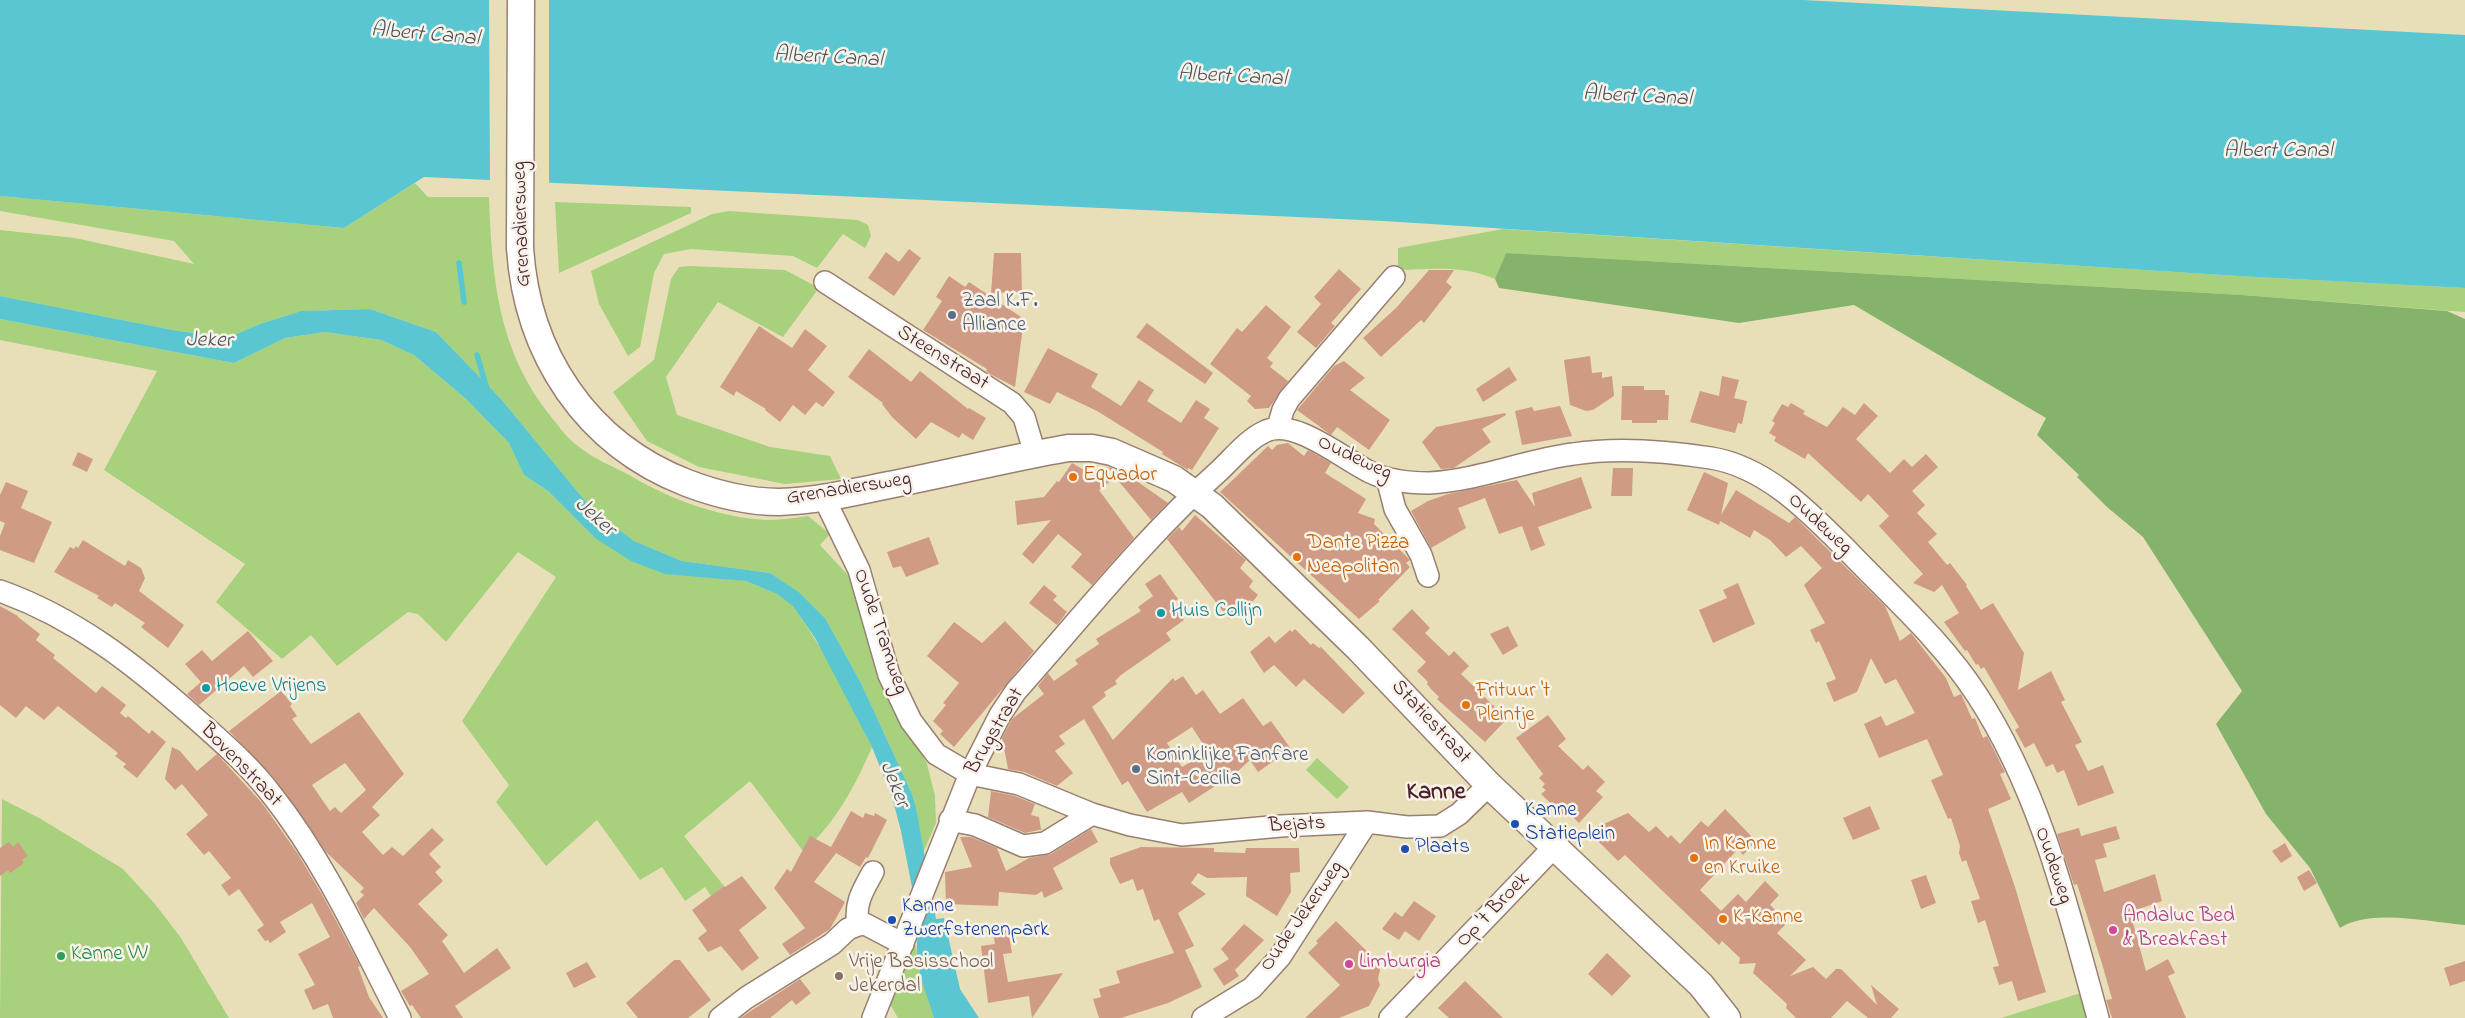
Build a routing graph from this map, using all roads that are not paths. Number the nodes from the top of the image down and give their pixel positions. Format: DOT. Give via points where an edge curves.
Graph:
graph roads {
  1 [pos="521,0"];
  2 [pos="1394,277"];
  3 [pos="832,287"];
  4 [pos="1278,427"];
  5 [pos="1035,454"];
  6 [pos="1387,478"];
  7 [pos="1194,492"];
  8 [pos="824,498"];
  9 [pos="1428,576"];
  10 [pos="0,591"];
  11 [pos="970,774"];
  12 [pos="1489,785"];
  13 [pos="1092,814"];
  14 [pos="950,820"];
  15 [pos="1367,822"];
  16 [pos="1555,846"];
  17 [pos="873,872"];
  18 [pos="858,924"];
  19 [pos="903,944"];
  20 [pos="400,1018"];
  21 [pos="720,1018"];
  22 [pos="873,1018"];
  23 [pos="1203,1018"];
  24 [pos="1390,1018"];
  25 [pos="1727,1018"];
  26 [pos="2098,1018"];
  1 -- 8 [label="main road, Grenadiersweg" via="522,280 530,312 547,355 563,383 597,426 631,454 668,475 709,491 748,500 779,502"];
  2 -- 4 [label="street" via="1289,399"];
  3 -- 5 [label="street, Steenstraat" via="1012,403 1024,417"];
  4 -- 6 [label="street, Oudeweg" via="1294,429"];
  4 -- 7 [label="street" via="1262,432"];
  5 -- 7 [label="main road, Grenadiersweg" via="1068,448 1112,452 1174,479"];
  5 -- 8 [label="main road, Grenadiersweg"];
  6 -- 9 [label="street" via="1396,509 1421,554"];
  6 -- 26 [label="street, Oudeweg" via="1411,483 1436,482 1572,454 1646,451 1715,458 1768,482 1802,506 1943,648 1996,726 2020,774 2043,835"];
  7 -- 11 [label="street, Brugstraat" via="1016,691"];
  7 -- 12 [label="main road, Statiestraat" via="1358,648"];
  8 -- 11 [label="street, Oude Tramweg" via="859,570 889,675 911,721 936,754"];
  10 -- 20 [label="street, Bovenstraat" via="73,625 115,651 242,762 272,794 303,838 356,931"];
  11 -- 13 [label="street, Bejats" via="1019,784"];
  11 -- 14 [label="street, Brugstraat"];
  12 -- 15 [label="street, Bejats" via="1459,814 1440,826 1407,827"];
  12 -- 16 [label="main road, Statiestraat"];
  13 -- 14 [label="street" via="1045,843 1023,846 975,825"];
  13 -- 15 [label="street, Bejats" via="1182,835"];
  14 -- 19 [label="street, Brugstraat"];
  15 -- 23 [label="street, Oude Jekerweg" via="1280,957 1252,988"];
  16 -- 24 [label="street, Op 't Broek"];
  16 -- 25 [label="main road, Statiestraat" via="1700,985"];
  17 -- 18 [label="street" via="860,896 856,910"];
  18 -- 19 [label="street" via="865,924"];
  18 -- 21 [label="street"];
  19 -- 22 [label="street, Brugstraat"];
}
